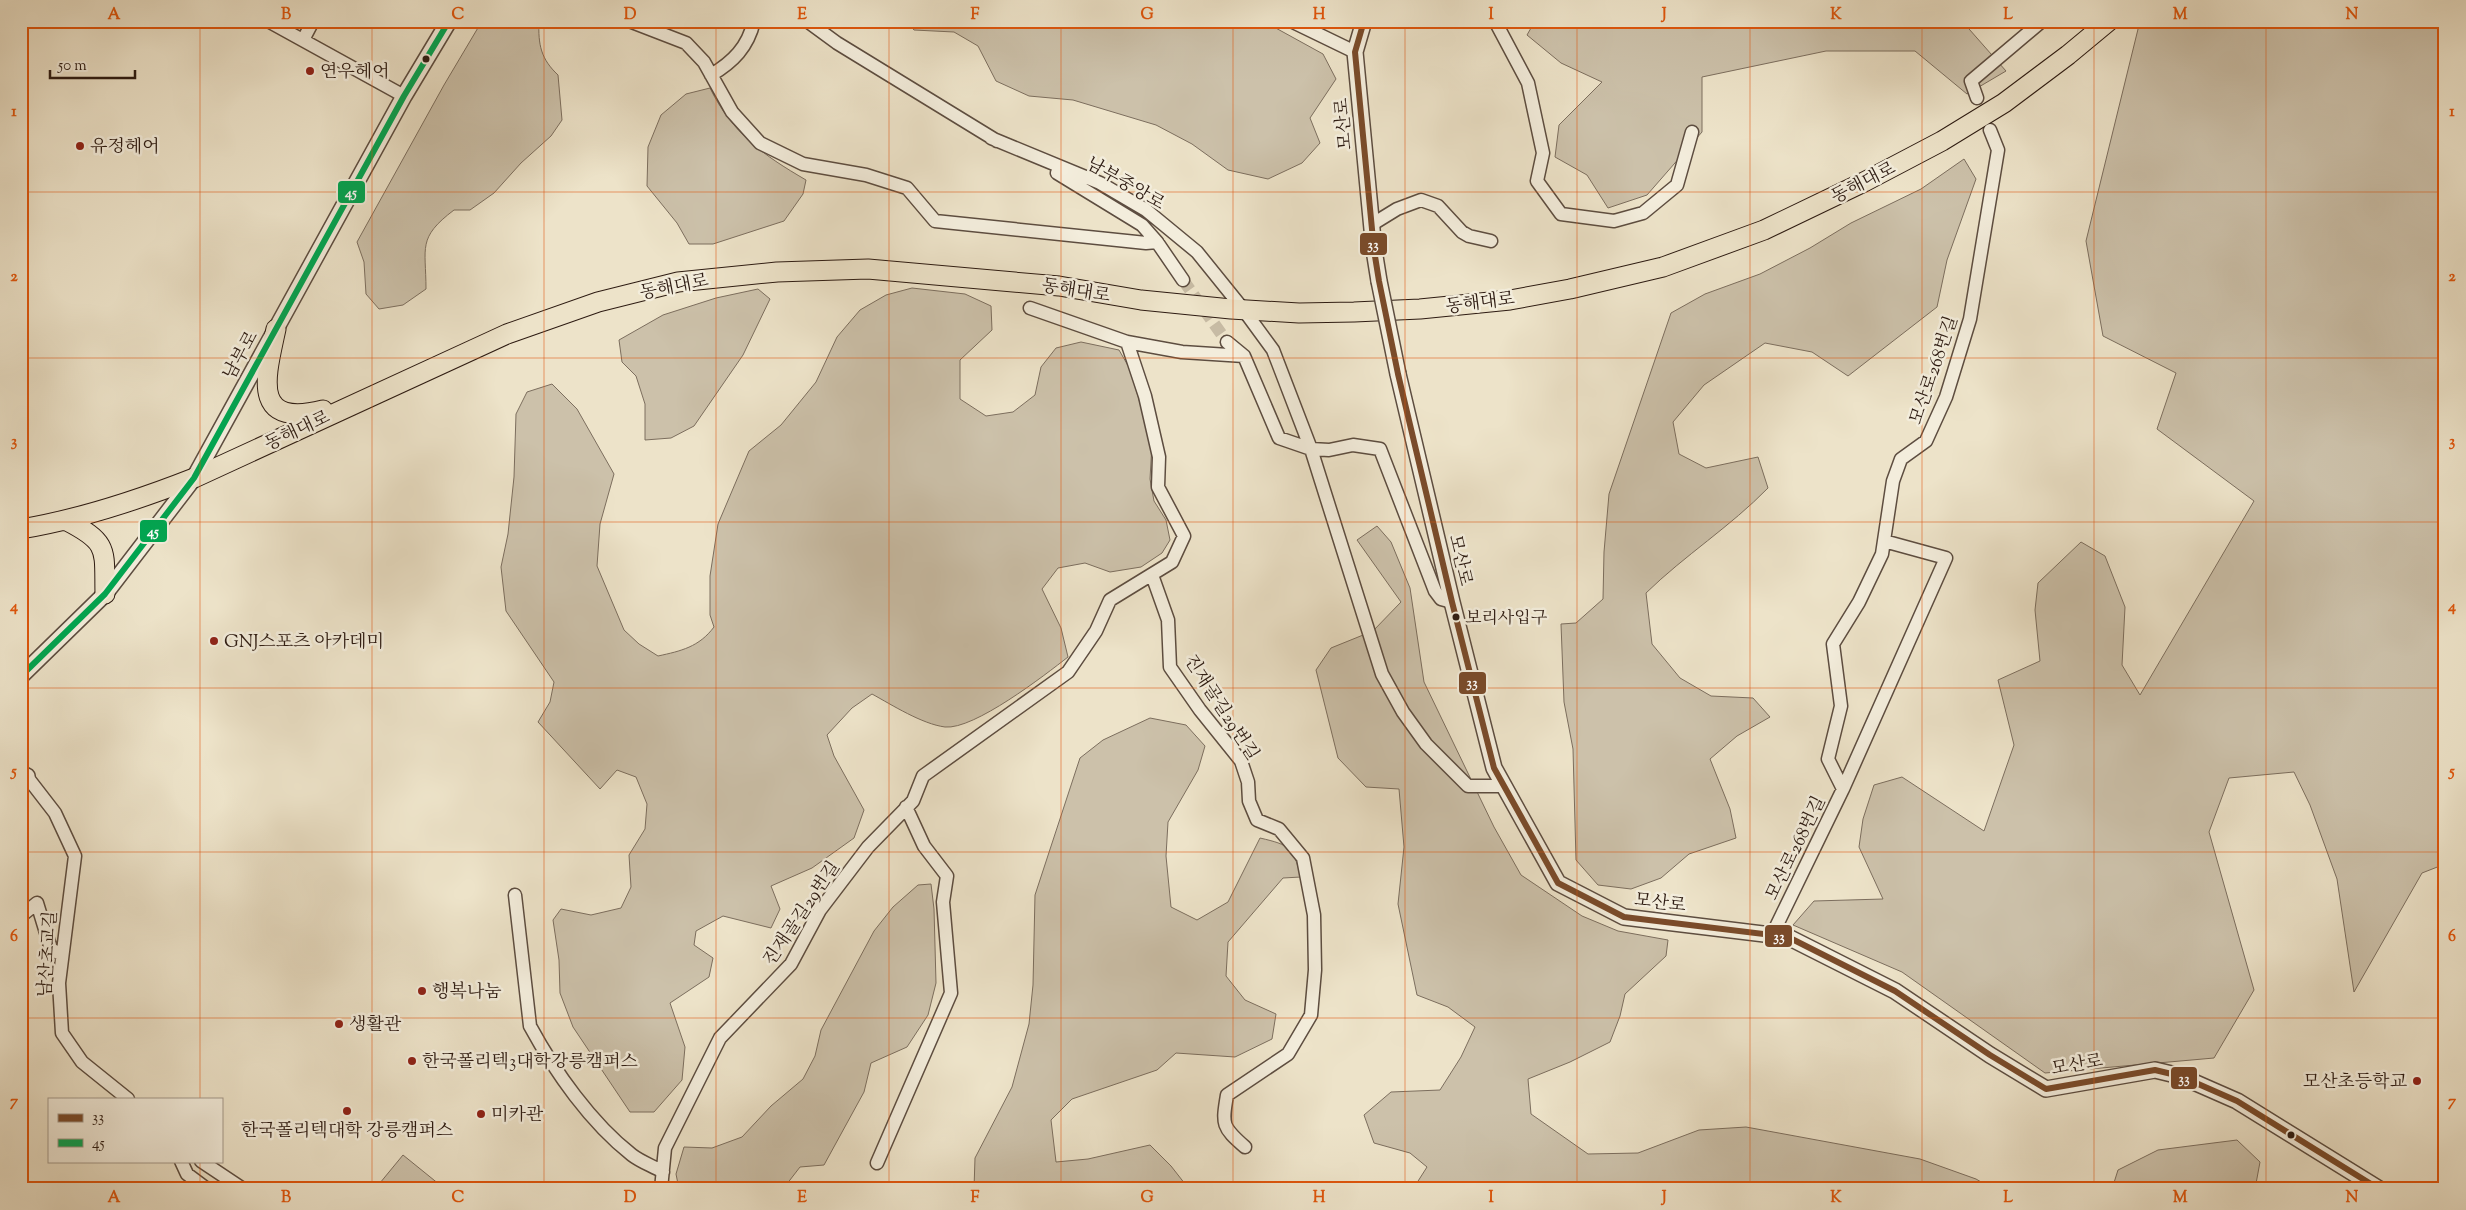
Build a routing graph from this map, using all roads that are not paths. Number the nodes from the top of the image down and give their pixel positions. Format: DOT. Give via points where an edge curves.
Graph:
graph roads {
  1 [pos="268,21"];
  2 [pos="313,21"];
  3 [pos="449,21"];
  4 [pos="629,21"];
  5 [pos="754,21"];
  6 [pos="807,21"];
  7 [pos="1291,21"];
  8 [pos="1364,21"];
  9 [pos="1495,21"];
  10 [pos="2042,21"];
  11 [pos="2109,21"];
  12 [pos="303,40"];
  13 [pos="1355,52"];
  14 [pos="711,75"];
  15 [pos="404,96"];
  16 [pos="1977,98"];
  17 [pos="1990,130"];
  18 [pos="1692,132"];
  19 [pos="991,138"];
  20 [pos="1371,225"];
  21 [pos="1491,241"];
  22 [pos="1157,242"];
  23 [pos="1183,280"];
  24 [pos="1030,308"];
  25 [pos="1243,309"];
  26 [pos="276,329"];
  27 [pos="1127,342"];
  28 [pos="1227,342"];
  29 [pos="1244,356"];
  30 [pos="360,401"];
  31 [pos="1311,449"];
  32 [pos="194,478"];
  33 [pos="67,521"];
  34 [pos="21,529"];
  35 [pos="1884,541"];
  36 [pos="1152,575"];
  37 [pos="105,594"];
  38 [pos="1452,602"];
  39 [pos="21,676"];
  40 [pos="23,774"];
  41 [pos="1504,786"];
  42 [pos="1843,789"];
  43 [pos="906,807"];
  44 [pos="515,895"];
  45 [pos="21,916"];
  46 [pos="1772,935"];
  47 [pos="62,954"];
  48 [pos="127,1098"];
  49 [pos="1245,1147"];
  50 [pos="181,1162"];
  51 [pos="202,1162"];
  52 [pos="877,1163"];
  53 [pos="663,1172"];
  54 [pos="207,1189"];
  55 [pos="243,1189"];
  56 [pos="661,1189"];
  57 [pos="2379,1189"];
  1 -- 12 [label="street"];
  2 -- 12 [label="street"];
  3 -- 15 [label="street, 남부로"];
  4 -- 14 [label="street" via="686,43"];
  5 -- 14 [label="street" via="750,38 730,64"];
  6 -- 19 [label="street, 남부중앙로"];
  7 -- 13 [label="street"];
  8 -- 13 [label="street, 모산로"];
  9 -- 18 [label="street" via="1528,83 1544,152 1537,181 1561,214 1614,221 1644,213 1677,185"];
  10 -- 16 [label="street" via="1971,82"];
  11 -- 25 [label="main road, 동해대로" via="2004,103 1942,141 1764,230 1663,267 1510,300 1429,308 1308,312"];
  12 -- 15 [label="street"];
  13 -- 20 [label="street, 모산로"];
  14 -- 22 [label="street" via="732,112 760,143 803,164 866,175 907,188 935,221"];
  15 -- 26 [label="street, 남부로"];
  17 -- 35 [label="street, 모산로268번길" via="1998,150 1970,319 1946,397 1926,441 1901,459 1893,481"];
  19 -- 22 [label="street, 남부중앙로" via="1071,181 1142,225"];
  19 -- 25 [label="street, 남부중앙로" via="1100,183 1146,210 1196,252"];
  20 -- 21 [label="street" via="1397,209 1421,200 1438,206 1462,232"];
  20 -- 38 [label="street, 모산로, bridge" via="1398,374"];
  22 -- 23 [label="street, 남부중앙로"];
  24 -- 27 [label="street"];
  25 -- 30 [label="main road, 동해대로" via="1141,300 1050,285 868,269 777,272 678,282 598,302 507,334"];
  25 -- 31 [label="street, 남부중앙로" via="1272,350"];
  26 -- 30 [label="main road" via="266,377 267,394 274,407 301,416"];
  26 -- 32 [label="street, 남부로"];
  27 -- 29 [label="street" via="1182,352"];
  27 -- 36 [label="street, 진재골길29번길" via="1145,396 1159,457 1158,487 1184,536 1172,562"];
  28 -- 29 [label="street"];
  29 -- 31 [label="street" via="1279,438"];
  30 -- 32 [label="main road, 동해대로"];
  31 -- 38 [label="street" via="1329,450 1353,445 1380,449 1435,591 1441,599"];
  31 -- 41 [label="street, 남부중앙로" via="1382,674 1403,712 1426,744 1468,786"];
  32 -- 33 [label="main road, 동해대로"];
  32 -- 37 [label="street, 남부로"];
  33 -- 34 [label="main road, 동해대로"];
  33 -- 37 [label="main road" via="96,538 104,550"];
  35 -- 42 [label="street, 모산로268번길" via="1882,554 1859,602 1833,644 1841,706 1828,759"];
  35 -- 42 [label="street" via="1946,558"];
  36 -- 43 [label="street, 진재골길29번길" via="1110,600 1096,632 1068,672 924,776 913,800"];
  36 -- 49 [label="street, 진재골길29번길" via="1168,620 1170,667 1241,761 1257,820 1279,829 1303,858 1314,915 1315,970 1311,1015 1288,1054 1227,1095 1224,1115 1227,1131"];
  37 -- 39 [label="street, 남부로"];
  38 -- 41 [label="street, 모산로" via="1494,768"];
  40 -- 47 [label="street, 남산초교길" via="55,814 74,856"];
  41 -- 46 [label="street, 모산로" via="1558,883 1624,917"];
  42 -- 46 [label="street, 모산로268번길"];
  43 -- 52 [label="street" via="924,846 947,876 943,902 951,993"];
  43 -- 53 [label="street, 진재골길29번길" via="868,847 820,910 792,964 720,1038 665,1148"];
  44 -- 53 [label="street" via="530,1026 600,1127 634,1156"];
  45 -- 47 [label="street" via="37,903 52,949"];
  46 -- 57 [label="street, 모산로" via="1788,937 1895,991 2046,1089 2155,1070 2180,1076 2236,1101"];
  47 -- 48 [label="street, 남산초교길" via="59,983 62,1033 82,1062"];
  50 -- 54 [label="street" via="187,1174"];
  51 -- 55 [label="street"];
  53 -- 56 [label="street, 진재골길29번길"];
}
